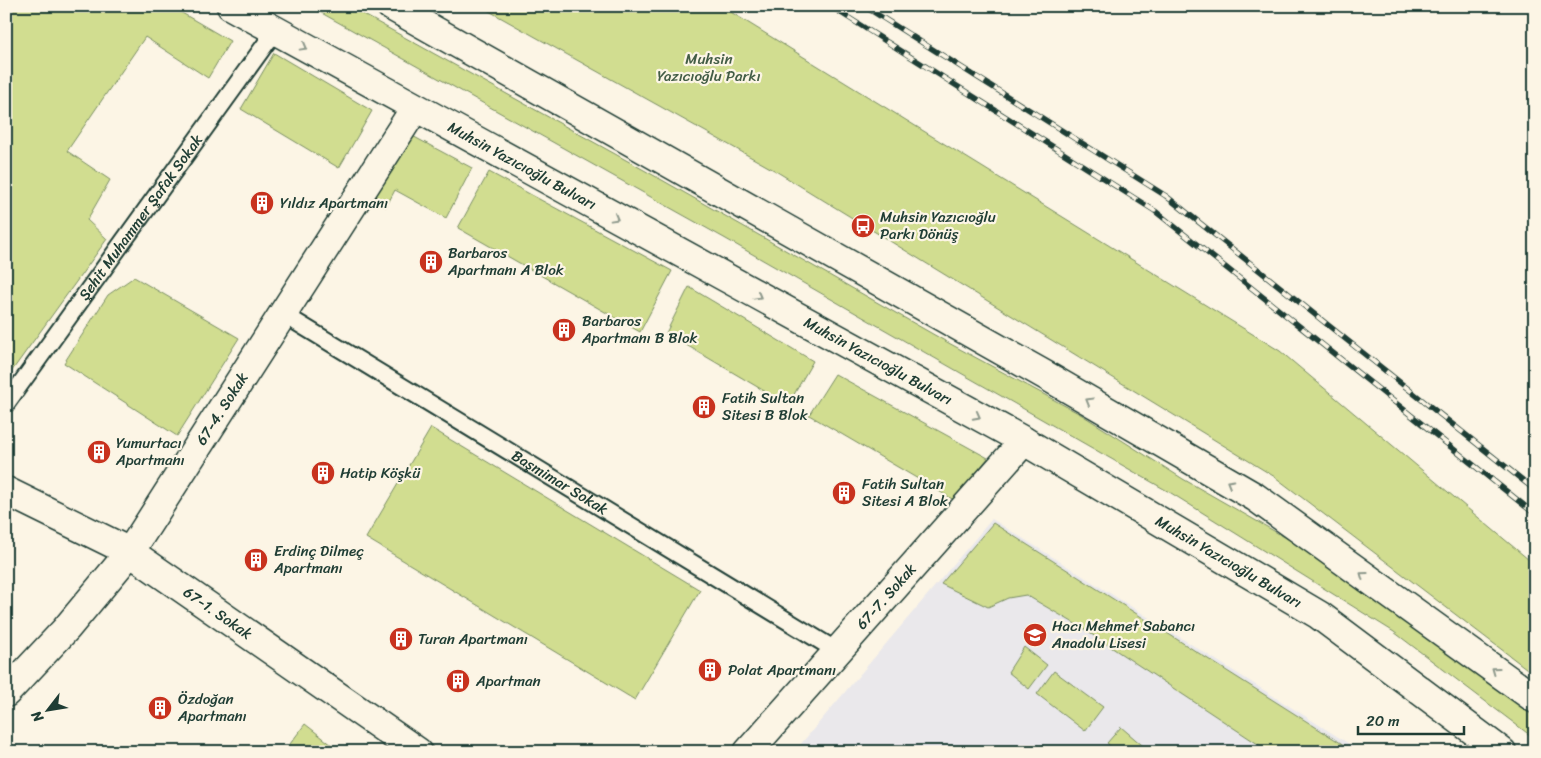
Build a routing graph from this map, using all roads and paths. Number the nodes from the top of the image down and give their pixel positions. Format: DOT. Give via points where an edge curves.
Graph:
graph roads {
  1 [pos="231,6"];
  2 [pos="391,6"];
  3 [pos="275,31"];
  4 [pos="415,108"];
  5 [pos="283,314"];
  6 [pos="6,404"];
  7 [pos="1024,441"];
  8 [pos="6,491"];
  9 [pos="130,552"];
  10 [pos="837,651"];
  11 [pos="6,693"];
  12 [pos="1535,699"];
  13 [pos="418,752"];
  14 [pos="748,752"];
  15 [pos="1502,752"];
  1 -- 3 [label="main road, Muhsin Yazıcıoğlu Bulvarı"];
  12 -- 2 [label="main road, one-way" via="1254,497 1036,370"];
  3 -- 4 [label="main road, Muhsin Yazıcıoğlu Bulvarı, one-way"];
  3 -- 6 [label="lane, Şehit Muhammer Şafak Sokak"];
  4 -- 5 [label="main road, 67-4. Sokak"];
  4 -- 7 [label="main road, Muhsin Yazıcıoğlu Bulvarı, one-way"];
  5 -- 9 [label="main road, 67-4. Sokak"];
  5 -- 10 [label="lane, Başmimar Sokak"];
  7 -- 10 [label="main road, 67-7. Sokak"];
  7 -- 15 [label="main road, Muhsin Yazıcıoğlu Bulvarı" via="1319,616"];
  8 -- 9 [label="main road, 67-1. Sokak"];
  9 -- 11 [label="main road, 67-4. Sokak" via="66,629"];
  9 -- 13 [label="main road, 67-1. Sokak"];
  10 -- 14 [label="main road, 67-7. Sokak"];
}
